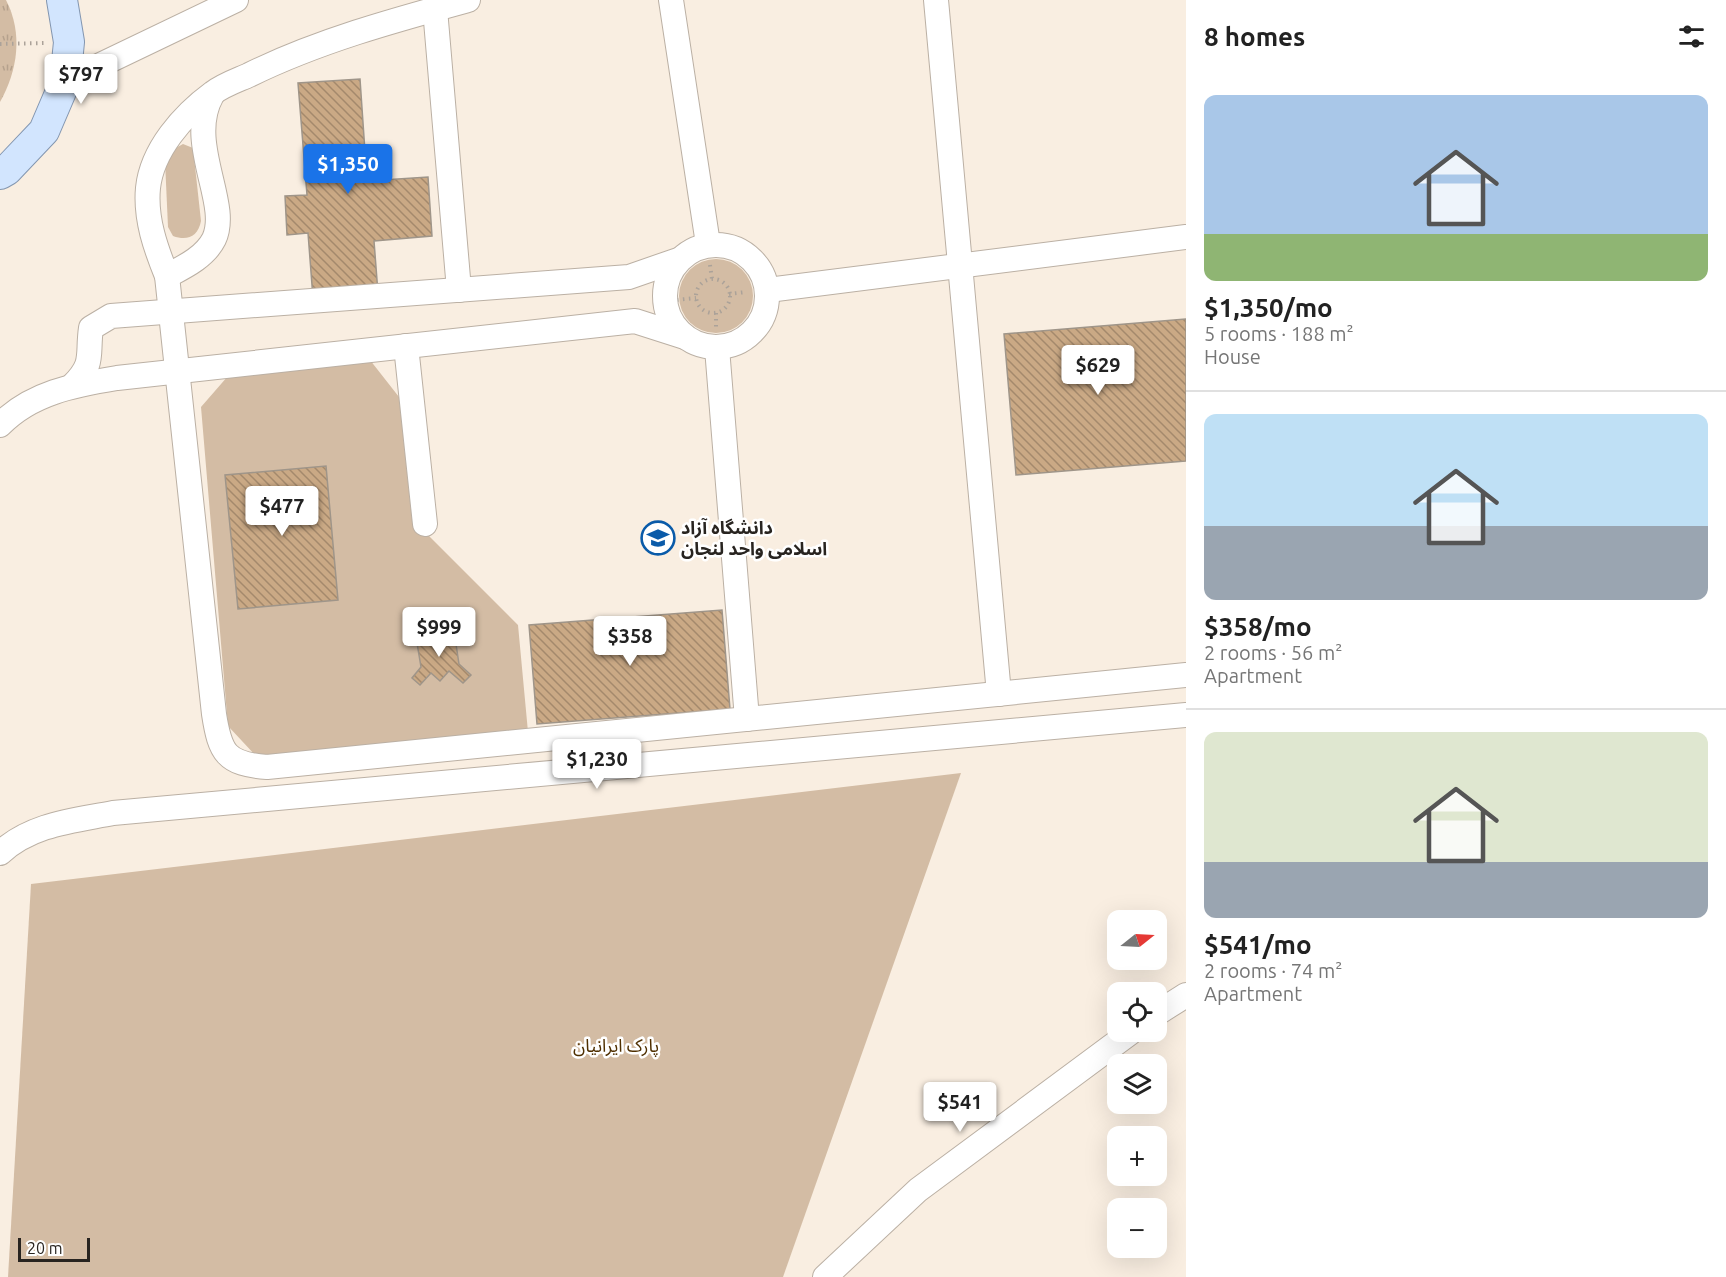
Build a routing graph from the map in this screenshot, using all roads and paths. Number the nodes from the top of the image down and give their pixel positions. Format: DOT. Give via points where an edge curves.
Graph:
graph roads {
  1 [pos="62,0"];
  2 [pos="236,0"];
  3 [pos="468,0"];
  4 [pos="671,0"];
  5 [pos="936,0"];
  6 [pos="435,9"];
  7 [pos="69,42"];
  8 [pos="0,44"];
  9 [pos="65,82"];
  10 [pos="214,92"];
  11 [pos="2,178"];
  12 [pos="1186,237"];
  13 [pos="708,244"];
  14 [pos="678,260"];
  15 [pos="960,266"];
  16 [pos="167,276"];
  17 [pos="459,290"];
  18 [pos="768,290"];
  19 [pos="696,298"];
  20 [pos="665,301"];
  21 [pos="171,312"];
  22 [pos="685,337"];
  23 [pos="406,345"];
  24 [pos="717,348"];
  25 [pos="177,370"];
  26 [pos="73,386"];
  27 [pos="0,425"];
  28 [pos="425,524"];
  29 [pos="1186,675"];
  30 [pos="999,694"];
  31 [pos="1186,715"];
  32 [pos="747,719"];
  33 [pos="0,853"];
  34 [pos="1186,995"];
  35 [pos="1167,1007"];
  36 [pos="1118,1042"];
  37 [pos="825,1277"];
  1 -- 7 [label="main road"];
  2 -- 9 [label="street"];
  3 -- 6 [label="street"];
  4 -- 13 [label="street"];
  5 -- 15 [label="street"];
  6 -- 10 [label="street" via="286,57"];
  6 -- 17 [label="street"];
  7 -- 8 [label="path"];
  7 -- 9 [label="main road"];
  9 -- 11 [label="main road" via="44,131"];
  10 -- 16 [label="street" via="188,115 154,164 148,188 149,216"];
  10 -- 16 [label="street" via="205,108 203,136 214,202 214,238 204,253"];
  12 -- 15 [label="street"];
  13 -- 14 [label="street"];
  13 -- 18 [label="street" via="741,250 754,260"];
  14 -- 17 [label="street" via="629,277"];
  14 -- 20 [label="street" via="669,274"];
  15 -- 18 [label="street"];
  15 -- 30 [label="street"];
  16 -- 21 [label="street"];
  17 -- 21 [label="street"];
  18 -- 24 [label="street" via="760,323 734,345"];
  19 -- 19 [label="path" via="702,283 712,279 723,282 729,292 725,307 716,313 700,308"];
  19 -- 20 [label="path"];
  20 -- 22 [label="street" via="673,324"];
  21 -- 25 [label="street"];
  21 -- 26 [label="street" via="111,316 99,321 91,328 90,364"];
  22 -- 23 [label="street" via="635,321"];
  22 -- 24 [label="street"];
  23 -- 25 [label="street"];
  23 -- 28 [label="street"];
  24 -- 32 [label="street"];
  25 -- 26 [label="street"];
  25 -- 32 [label="street" via="218,736 227,755 243,765 267,767"];
  26 -- 27 [label="street" via="27,403"];
  29 -- 30 [label="street"];
  30 -- 32 [label="street"];
  31 -- 33 [label="street" via="113,813 48,825 16,838"];
  34 -- 35 [label="street"];
  36 -- 37 [label="street" via="918,1190"];
}
